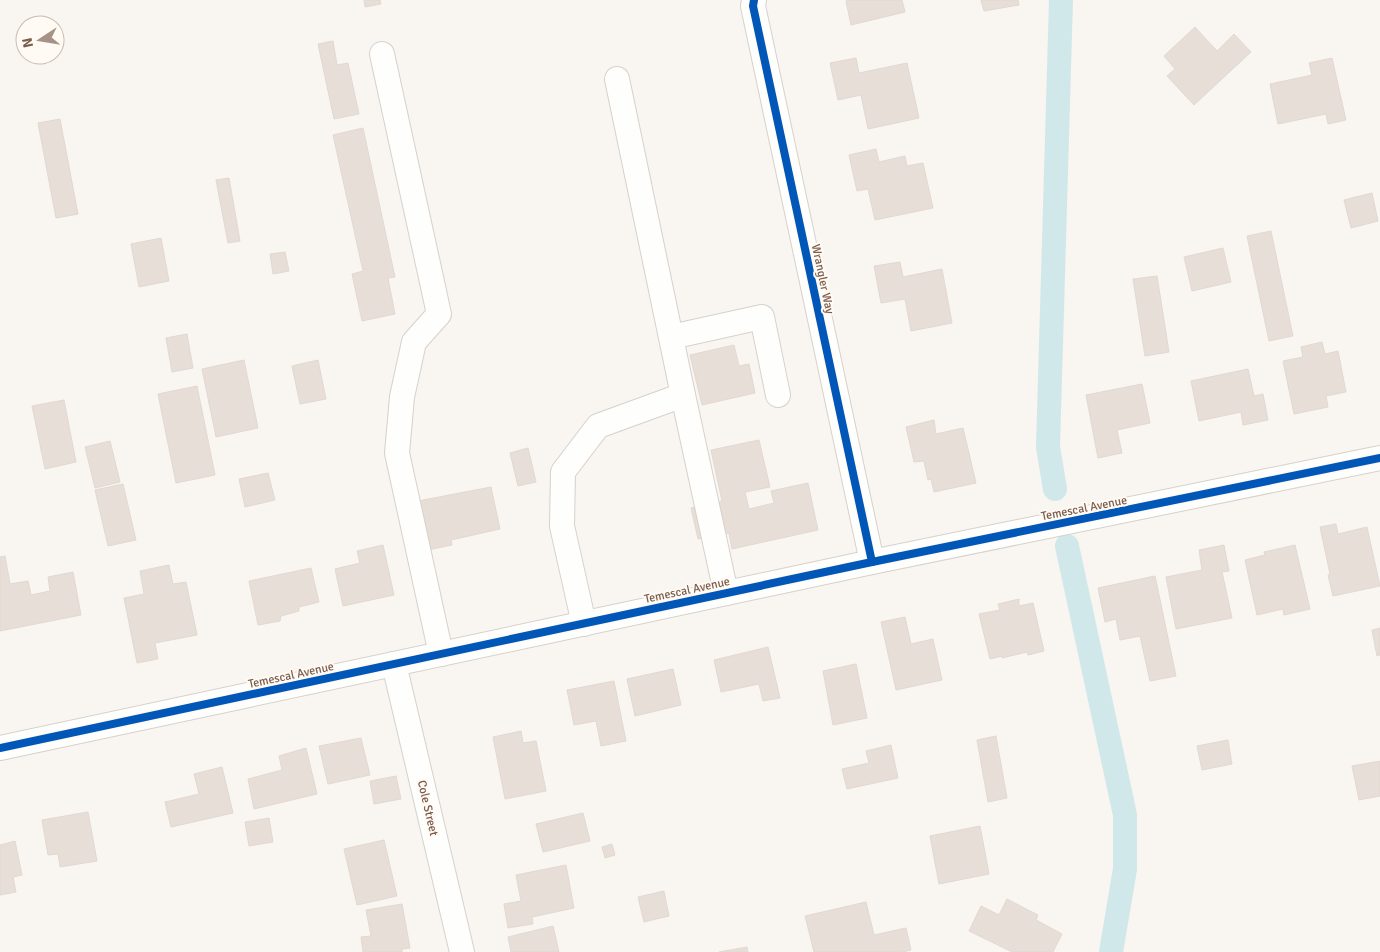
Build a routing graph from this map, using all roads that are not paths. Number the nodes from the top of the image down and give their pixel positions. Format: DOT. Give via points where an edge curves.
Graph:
graph roads {
  1 [pos="754,0"];
  2 [pos="382,54"];
  3 [pos="617,79"];
  4 [pos="671,336"];
  5 [pos="684,395"];
  6 [pos="778,395"];
  7 [pos="1380,458"];
  8 [pos="872,562"];
  9 [pos="726,593"];
  10 [pos="584,624"];
  11 [pos="440,654"];
  12 [pos="394,664"];
  13 [pos="0,748"];
  14 [pos="462,952"];
  1 -- 8 [label="street, Wrangler Way"];
  2 -- 11 [label="street" via="440,314 414,342 402,397 397,453"];
  3 -- 4 [label="street"];
  4 -- 5 [label="street"];
  4 -- 6 [label="street" via="762,317"];
  5 -- 9 [label="street"];
  5 -- 10 [label="street" via="598,426 563,472 562,526"];
  7 -- 8 [label="street, Temescal Avenue"];
  8 -- 9 [label="street, Temescal Avenue"];
  9 -- 10 [label="street, Temescal Avenue"];
  10 -- 11 [label="street, Temescal Avenue"];
  11 -- 12 [label="street, Temescal Avenue"];
  12 -- 13 [label="street, Temescal Avenue"];
  12 -- 14 [label="street, Cole Street"];
}
